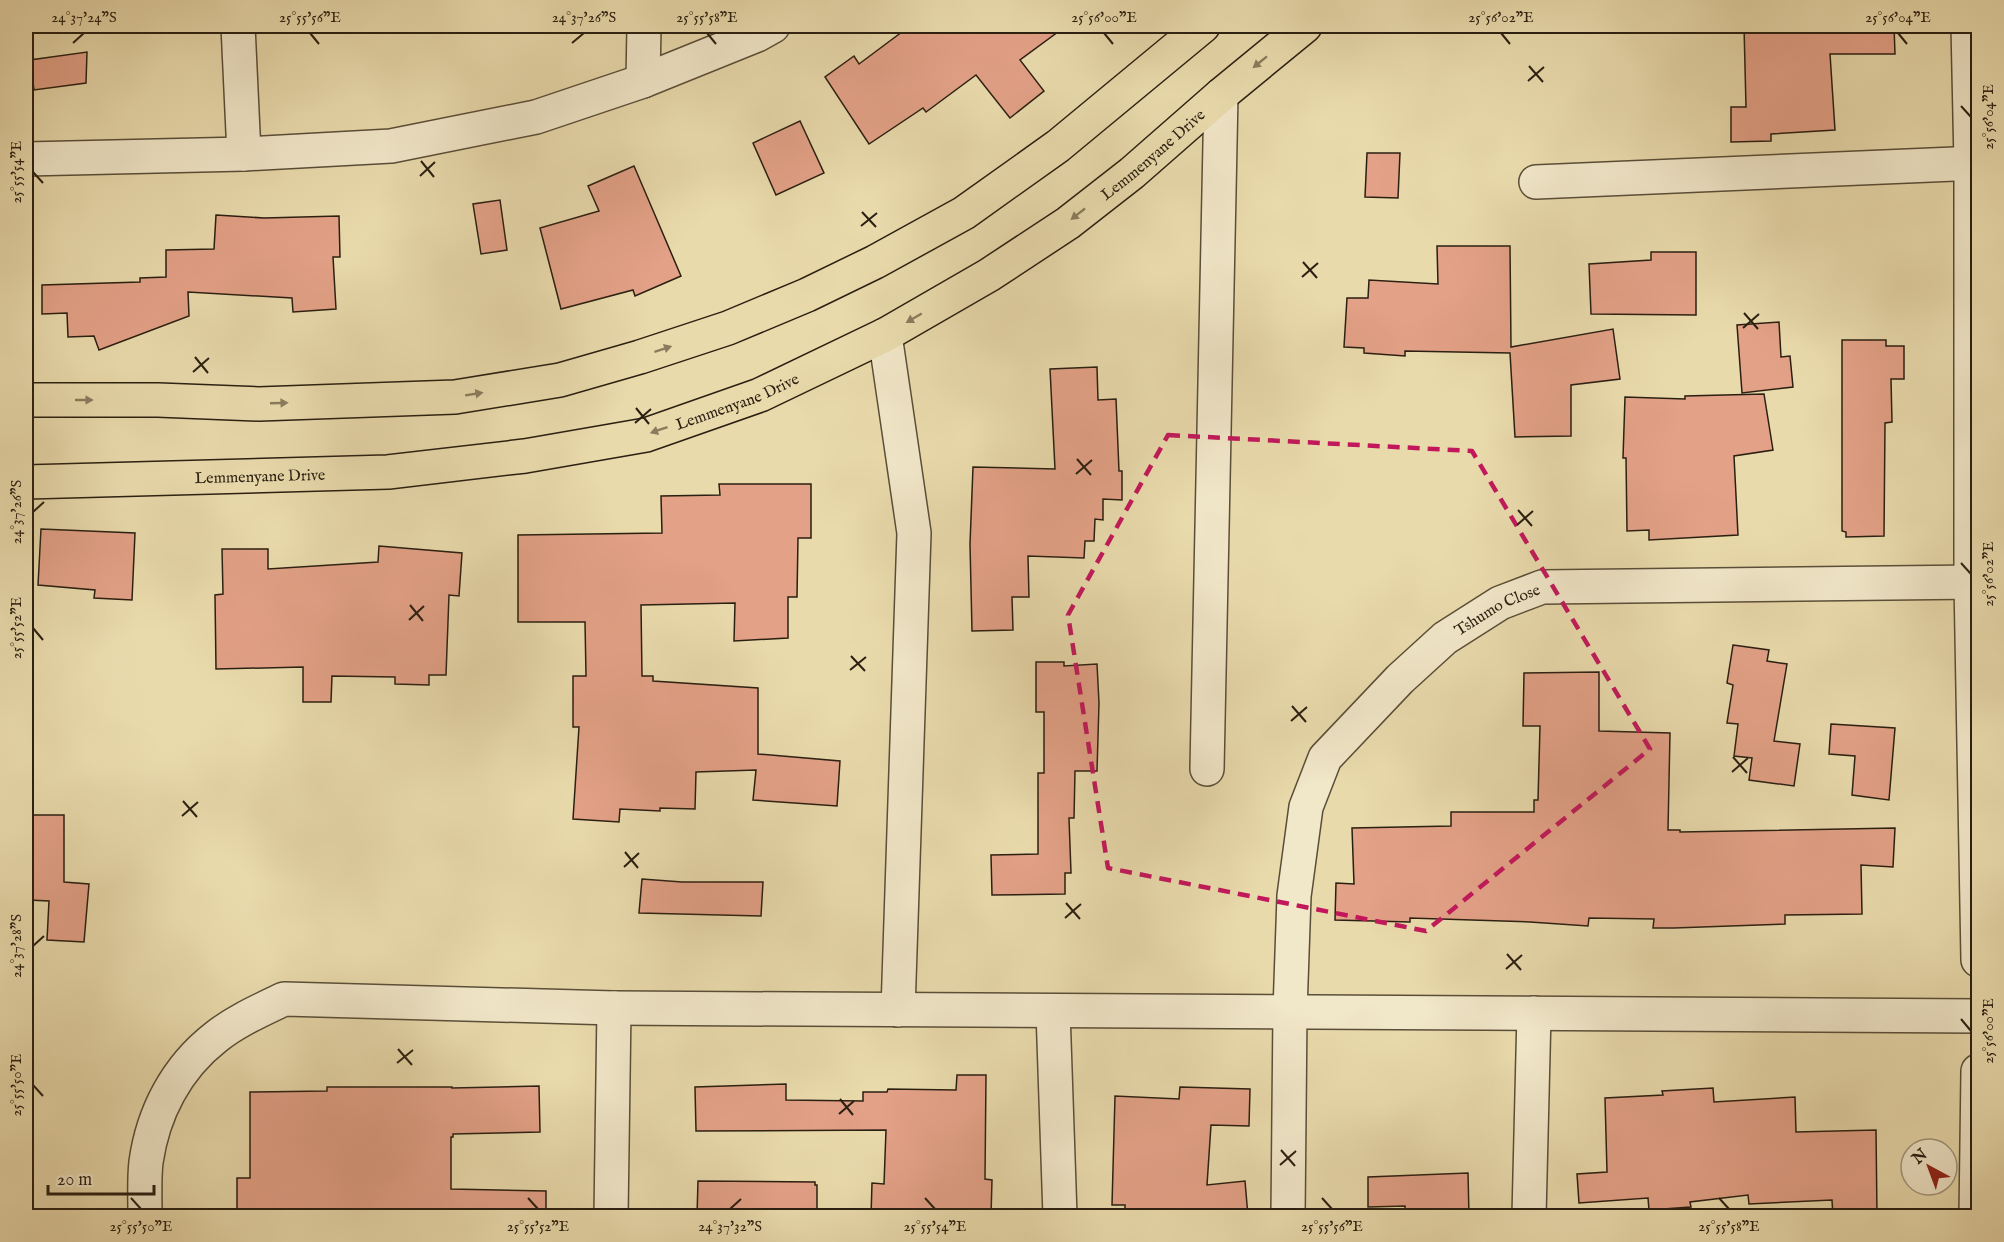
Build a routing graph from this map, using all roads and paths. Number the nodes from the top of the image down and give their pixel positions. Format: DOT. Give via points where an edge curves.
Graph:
graph roads {
  1 [pos="238,26"];
  2 [pos="644,26"];
  3 [pos="772,26"];
  4 [pos="1203,26"];
  5 [pos="1305,26"];
  6 [pos="1968,26"];
  7 [pos="643,81"];
  8 [pos="1221,95"];
  9 [pos="243,154"];
  10 [pos="26,159"];
  11 [pos="1975,163"];
  12 [pos="1536,182"];
  13 [pos="885,335"];
  14 [pos="26,400"];
  15 [pos="26,482"];
  16 [pos="1975,582"];
  17 [pos="1207,769"];
  18 [pos="1978,960"];
  19 [pos="614,1008"];
  20 [pos="898,1010"];
  21 [pos="1053,1011"];
  22 [pos="1290,1011"];
  23 [pos="1534,1013"];
  24 [pos="1978,1016"];
  25 [pos="1978,1071"];
  26 [pos="145,1216"];
  27 [pos="611,1216"];
  28 [pos="1060,1216"];
  29 [pos="1288,1216"];
  30 [pos="1529,1216"];
  31 [pos="1976,1216"];
  1 -- 9 [label="street"];
  2 -- 7 [label="street"];
  3 -- 7 [label="street"];
  14 -- 4 [label="main road, one-way" via="259,404 455,397 560,380 640,357 728,328 807,295 964,213 1058,146"];
  5 -- 8 [label="main road, Lemmenyane Drive, one-way"];
  6 -- 11 [label="street"];
  7 -- 9 [label="street" via="536,117 391,146"];
  8 -- 13 [label="main road, Lemmenyane Drive, one-way" via="1068,223 989,275"];
  8 -- 17 [label="street"];
  9 -- 10 [label="street"];
  11 -- 12 [label="street"];
  11 -- 16 [label="street"];
  13 -- 15 [label="main road, Lemmenyane Drive, one-way" via="760,396 646,435 525,456 388,472"];
  13 -- 20 [label="street" via="914,533"];
  16 -- 18 [label="street"];
  16 -- 22 [label="street, Tshumo Close" via="1542,586 1500,603 1445,638 1325,758 1306,807 1295,885"];
  19 -- 20 [label="street"];
  19 -- 26 [label="street" via="284,999 216,1037 171,1085 154,1124 146,1163"];
  19 -- 27 [label="street"];
  20 -- 21 [label="street"];
  21 -- 22 [label="street"];
  21 -- 28 [label="street"];
  22 -- 23 [label="street"];
  22 -- 29 [label="street, Tshumo Close"];
  23 -- 24 [label="street"];
  23 -- 30 [label="street"];
  25 -- 31 [label="street"];
}
